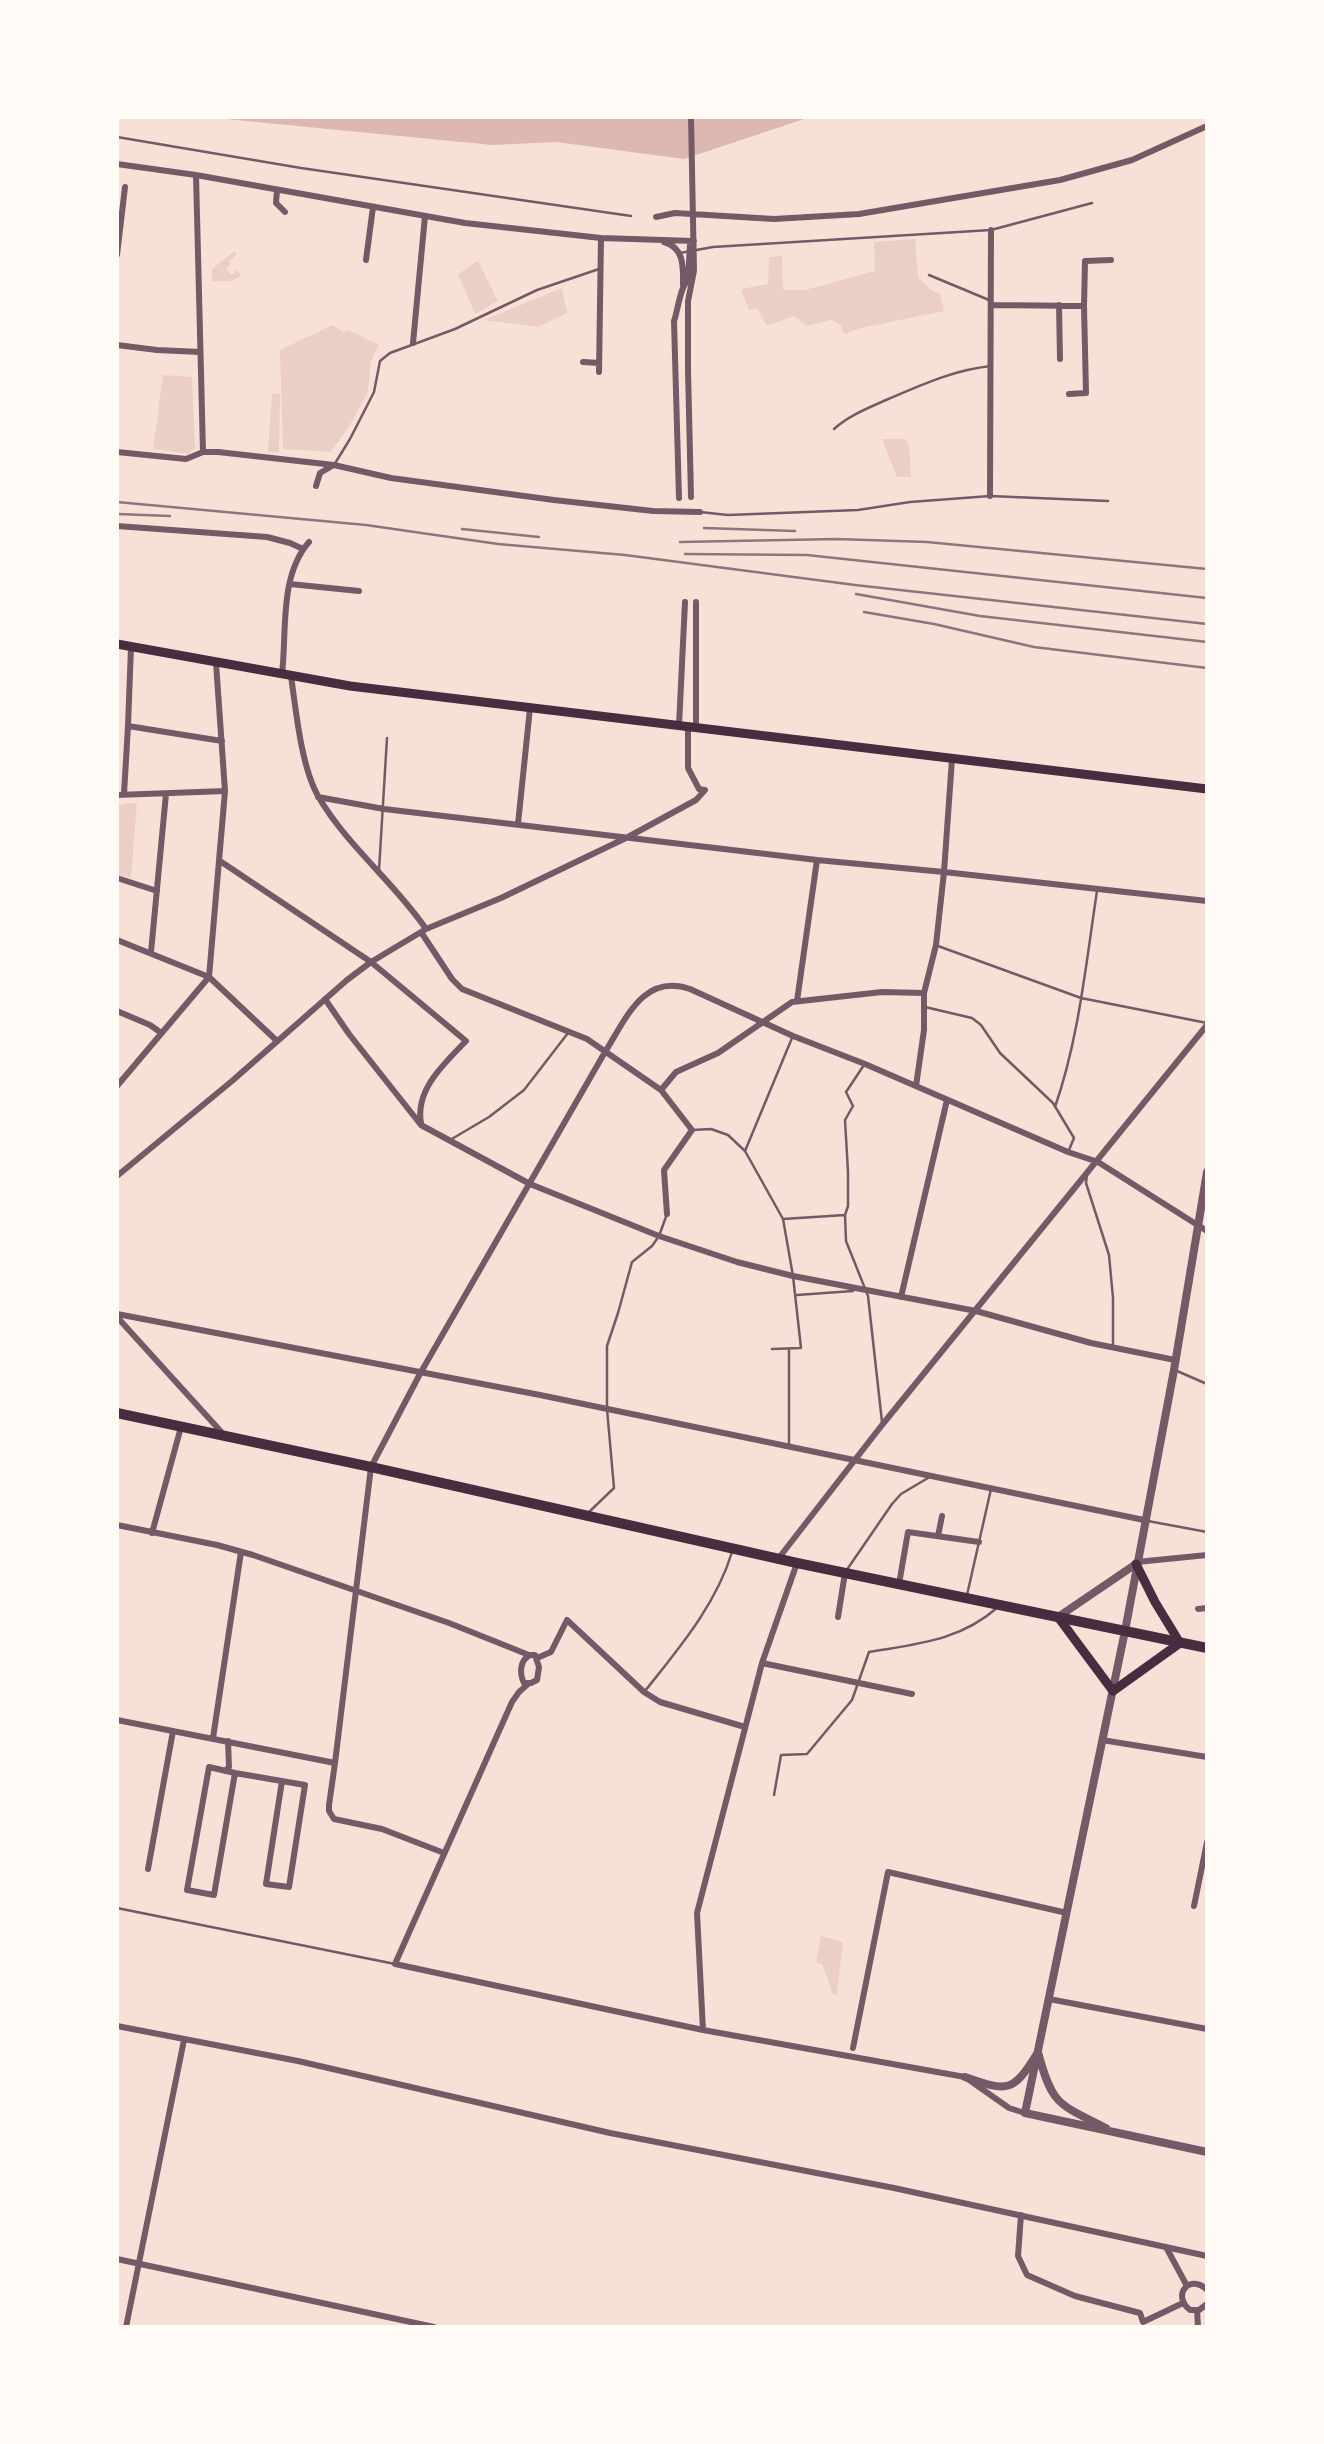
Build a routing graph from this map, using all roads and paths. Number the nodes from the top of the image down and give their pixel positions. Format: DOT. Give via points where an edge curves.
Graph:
graph roads {
  1 [pos="691,117"];
  2 [pos="1207,126"];
  3 [pos="117,137"];
  4 [pos="117,164"];
  5 [pos="196,175"];
  6 [pos="125,187"];
  7 [pos="277,190"];
  8 [pos="1092,204"];
  9 [pos="373,207"];
  10 [pos="285,212"];
  11 [pos="693,214"];
  12 [pos="425,216"];
  13 [pos="631,216"];
  14 [pos="656,218"];
  15 [pos="991,230"];
  16 [pos="601,238"];
  17 [pos="656,240"];
  18 [pos="692,241"];
  19 [pos="692,251"];
  20 [pos="680,253"];
  21 [pos="117,255"];
  22 [pos="366,260"];
  23 [pos="1111,260"];
  24 [pos="599,269"];
  25 [pos="929,275"];
  26 [pos="682,285"];
  27 [pos="991,304"];
  28 [pos="1059,306"];
  29 [pos="1084,306"];
  30 [pos="413,343"];
  31 [pos="117,345"];
  32 [pos="200,352"];
  33 [pos="1060,359"];
  34 [pos="583,362"];
  35 [pos="599,363"];
  36 [pos="991,366"];
  37 [pos="599,372"];
  38 [pos="1069,394"];
  39 [pos="834,429"];
  40 [pos="117,452"];
  41 [pos="203,452"];
  42 [pos="334,465"];
  43 [pos="316,486"];
  44 [pos="990,496"];
  45 [pos="691,497"];
  46 [pos="679,498"];
  47 [pos="1108,501"];
  48 [pos="700,512"];
  49 [pos="117,526"];
  50 [pos="309,542"];
  51 [pos="303,549"];
  52 [pos="290,584"];
  53 [pos="359,592"];
  54 [pos="685,601"];
  55 [pos="696,601"];
  56 [pos="117,644"];
  57 [pos="131,647"];
  58 [pos="216,663"];
  59 [pos="287,675"];
  60 [pos="530,708"];
  61 [pos="128,726"];
  62 [pos="688,727"];
  63 [pos="387,738"];
  64 [pos="222,741"];
  65 [pos="951,758"];
  66 [pos="1207,789"];
  67 [pos="225,791"];
  68 [pos="120,794"];
  69 [pos="166,794"];
  70 [pos="318,796"];
  71 [pos="384,809"];
  72 [pos="518,824"];
  73 [pos="628,837"];
  74 [pos="817,860"];
  75 [pos="220,861"];
  76 [pos="944,872"];
  77 [pos="379,873"];
  78 [pos="117,878"];
  79 [pos="1097,888"];
  80 [pos="157,891"];
  81 [pos="1207,901"];
  82 [pos="424,931"];
  83 [pos="117,940"];
  84 [pos="936,946"];
  85 [pos="151,952"];
  86 [pos="371,962"];
  87 [pos="209,977"];
  88 [pos="924,993"];
  89 [pos="1081,998"];
  90 [pos="325,999"];
  91 [pos="797,1001"];
  92 [pos="925,1007"];
  93 [pos="117,1011"];
  94 [pos="764,1023"];
  95 [pos="1207,1024"];
  96 [pos="570,1031"];
  97 [pos="160,1032"];
  98 [pos="793,1036"];
  99 [pos="276,1040"];
  100 [pos="605,1052"];
  101 [pos="865,1064"];
  102 [pos="119,1081"];
  103 [pos="916,1086"];
  104 [pos="661,1090"];
  105 [pos="947,1100"];
  106 [pos="1055,1107"];
  107 [pos="421,1125"];
  108 [pos="692,1130"];
  109 [pos="448,1141"];
  110 [pos="745,1151"];
  111 [pos="1068,1152"];
  112 [pos="1098,1162"];
  113 [pos="1207,1172"];
  114 [pos="1087,1173"];
  115 [pos="117,1175"];
  116 [pos="530,1184"];
  117 [pos="667,1214"];
  118 [pos="845,1215"];
  119 [pos="783,1219"];
  120 [pos="1198,1225"];
  121 [pos="1207,1231"];
  122 [pos="659,1236"];
  123 [pos="793,1276"];
  124 [pos="864,1290"];
  125 [pos="796,1295"];
  126 [pos="901,1297"];
  127 [pos="976,1311"];
  128 [pos="117,1315"];
  129 [pos="1113,1347"];
  130 [pos="772,1349"];
  131 [pos="789,1349"];
  132 [pos="1175,1360"];
  133 [pos="1174,1370"];
  134 [pos="421,1372"];
  135 [pos="1207,1384"];
  136 [pos="607,1409"];
  137 [pos="117,1413"];
  138 [pos="882,1425"];
  139 [pos="181,1427"];
  140 [pos="227,1437"];
  141 [pos="789,1447"];
  142 [pos="854,1460"];
  143 [pos="372,1467"];
  144 [pos="930,1476"];
  145 [pos="991,1489"];
  146 [pos="586,1515"];
  147 [pos="942,1516"];
  148 [pos="1144,1520"];
  149 [pos="117,1525"];
  150 [pos="1207,1532"];
  151 [pos="152,1533"];
  152 [pos="938,1536"];
  153 [pos="979,1542"];
  154 [pos="733,1549"];
  155 [pos="241,1552"];
  156 [pos="1207,1555"];
  157 [pos="778,1559"];
  158 [pos="797,1563"];
  159 [pos="1137,1563"];
  160 [pos="845,1573"];
  161 [pos="899,1584"];
  162 [pos="357,1591"];
  163 [pos="967,1598"];
  164 [pos="1000,1605"];
  165 [pos="1207,1608"];
  166 [pos="1198,1609"];
  167 [pos="1058,1616"];
  168 [pos="838,1617"];
  169 [pos="1125,1631"];
  170 [pos="1180,1643"];
  171 [pos="1207,1648"];
  172 [pos="529,1655"];
  173 [pos="537,1658"];
  174 [pos="762,1663"];
  175 [pos="859,1682"];
  176 [pos="528,1684"];
  177 [pos="1113,1691"];
  178 [pos="644,1692"];
  179 [pos="912,1694"];
  180 [pos="117,1720"];
  181 [pos="745,1727"];
  182 [pos="173,1731"];
  183 [pos="213,1738"];
  184 [pos="228,1741"];
  185 [pos="1102,1741"];
  186 [pos="1207,1757"];
  187 [pos="335,1763"];
  188 [pos="226,1771"];
  189 [pos="235,1773"];
  190 [pos="282,1781"];
  191 [pos="774,1796"];
  192 [pos="1207,1842"];
  193 [pos="444,1853"];
  194 [pos="148,1869"];
  195 [pos="1194,1906"];
  196 [pos="117,1908"];
  197 [pos="1067,1913"];
  198 [pos="395,1964"];
  199 [pos="1049,1998"];
  200 [pos="117,2026"];
  201 [pos="703,2029"];
  202 [pos="1207,2029"];
  203 [pos="184,2040"];
  204 [pos="852,2048"];
  205 [pos="1038,2052"];
  206 [pos="965,2077"];
  207 [pos="1026,2113"];
  208 [pos="1115,2133"];
  209 [pos="1207,2152"];
  210 [pos="1021,2214"];
  211 [pos="1166,2247"];
  212 [pos="1207,2256"];
  213 [pos="117,2259"];
  214 [pos="139,2263"];
  215 [pos="1187,2286"];
  216 [pos="1207,2290"];
  217 [pos="1183,2303"];
  218 [pos="1207,2304"];
  219 [pos="1197,2310"];
  220 [pos="1143,2324"];
  221 [pos="126,2327"];
  222 [pos="434,2327"];
  223 [pos="1198,2327"];
  1 -- 11 [label="street"];
  2 -- 11 [label="street" via="1132,160 1060,180 859,215 774,219"];
  3 -- 13 [label="lane"];
  4 -- 5 [label="street"];
  5 -- 7 [label="street"];
  5 -- 32 [label="street"];
  6 -- 21 [label="street"];
  7 -- 9 [label="street"];
  7 -- 10 [label="street" via="276,203"];
  8 -- 15 [label="lane"];
  9 -- 12 [label="street"];
  9 -- 22 [label="street"];
  11 -- 14 [label="street"];
  11 -- 18 [label="street"];
  12 -- 16 [label="street"];
  12 -- 30 [label="street"];
  15 -- 19 [label="lane"];
  15 -- 27 [label="street"];
  16 -- 17 [label="street"];
  16 -- 24 [label="street"];
  17 -- 18 [label="street"];
  17 -- 20 [label="street"];
  18 -- 19 [label="street"];
  19 -- 20 [label="lane"];
  19 -- 26 [label="street" via="688,280"];
  19 -- 45 [label="street" via="694,271 688,301"];
  20 -- 26 [label="street"];
  23 -- 29 [label="street" via="1085,261"];
  24 -- 30 [label="lane"];
  24 -- 35 [label="street"];
  25 -- 27 [label="lane" via="985,297"];
  26 -- 46 [label="street" via="674,321"];
  27 -- 28 [label="street"];
  27 -- 36 [label="street"];
  28 -- 29 [label="street"];
  28 -- 33 [label="street"];
  29 -- 38 [label="street" via="1086,394"];
  30 -- 42 [label="lane" via="380,361 374,392"];
  31 -- 32 [label="street"];
  32 -- 41 [label="street"];
  34 -- 35 [label="street"];
  35 -- 37 [label="street"];
  36 -- 39 [label="lane" via="932,379"];
  36 -- 44 [label="street"];
  40 -- 41 [label="street" via="186,459"];
  41 -- 42 [label="street"];
  42 -- 43 [label="street" via="320,473"];
  42 -- 48 [label="street" via="402,480 554,500"];
  44 -- 47 [label="lane"];
  44 -- 48 [label="lane" via="858,510"];
  49 -- 51 [label="street" via="267,537"];
  50 -- 51 [label="street"];
  51 -- 52 [label="street"];
  52 -- 53 [label="street"];
  52 -- 59 [label="street"];
  54 -- 62 [label="street"];
  55 -- 62 [label="street"];
  56 -- 57 [label="main road"];
  57 -- 58 [label="main road"];
  57 -- 61 [label="street"];
  58 -- 59 [label="main road"];
  58 -- 64 [label="street"];
  59 -- 60 [label="main road"];
  59 -- 70 [label="street"];
  60 -- 62 [label="main road"];
  60 -- 72 [label="street"];
  61 -- 64 [label="street"];
  61 -- 68 [label="street"];
  62 -- 65 [label="main road"];
  62 -- 73 [label="street" via="688,768 699,789 705,790 696,800"];
  63 -- 71 [label="lane"];
  64 -- 67 [label="street"];
  65 -- 66 [label="main road"];
  65 -- 76 [label="street"];
  67 -- 69 [label="street"];
  67 -- 75 [label="street"];
  68 -- 69 [label="street"];
  69 -- 80 [label="street"];
  70 -- 71 [label="street"];
  70 -- 77 [label="street"];
  71 -- 72 [label="street"];
  71 -- 77 [label="lane"];
  72 -- 73 [label="street"];
  73 -- 74 [label="street"];
  73 -- 82 [label="street"];
  74 -- 76 [label="street"];
  74 -- 91 [label="street"];
  75 -- 86 [label="street"];
  75 -- 87 [label="street"];
  76 -- 79 [label="street"];
  76 -- 84 [label="street"];
  77 -- 82 [label="street" via="415,913"];
  78 -- 80 [label="street"];
  79 -- 81 [label="street"];
  79 -- 89 [label="lane"];
  80 -- 85 [label="street"];
  82 -- 86 [label="street"];
  82 -- 96 [label="street" via="462,989"];
  83 -- 85 [label="street"];
  84 -- 88 [label="street"];
  84 -- 89 [label="lane"];
  85 -- 87 [label="street"];
  86 -- 90 [label="street"];
  86 -- 107 [label="street" via="466,1041 430,1083 420,1106"];
  87 -- 97 [label="street"];
  87 -- 99 [label="street"];
  88 -- 91 [label="street" via="882,992"];
  88 -- 92 [label="street"];
  89 -- 95 [label="lane"];
  89 -- 106 [label="lane"];
  90 -- 99 [label="street"];
  90 -- 107 [label="street"];
  91 -- 94 [label="street" via="780,1008"];
  92 -- 103 [label="street"];
  92 -- 106 [label="lane" via="972,1018"];
  93 -- 97 [label="street"];
  94 -- 98 [label="street"];
  94 -- 100 [label="street" via="672,985 641,999"];
  94 -- 104 [label="street" via="702,1062 676,1072"];
  95 -- 112 [label="street"];
  96 -- 100 [label="street"];
  96 -- 109 [label="lane" via="524,1090"];
  97 -- 102 [label="street"];
  98 -- 101 [label="street"];
  98 -- 110 [label="lane"];
  99 -- 115 [label="street"];
  100 -- 104 [label="street"];
  100 -- 116 [label="street"];
  101 -- 103 [label="street"];
  101 -- 118 [label="lane" via="846,1092 853,1107 845,1120"];
  103 -- 105 [label="street"];
  104 -- 108 [label="street"];
  105 -- 111 [label="street"];
  105 -- 126 [label="street"];
  106 -- 111 [label="lane" via="1074,1138"];
  107 -- 109 [label="street"];
  108 -- 110 [label="lane" via="728,1135"];
  108 -- 117 [label="street" via="664,1170"];
  109 -- 116 [label="street"];
  110 -- 119 [label="lane"];
  111 -- 112 [label="street"];
  112 -- 114 [label="street"];
  112 -- 120 [label="street"];
  113 -- 120 [label="street"];
  114 -- 127 [label="street"];
  114 -- 129 [label="lane" via="1086,1183 1109,1255"];
  116 -- 122 [label="street"];
  116 -- 134 [label="street"];
  117 -- 122 [label="lane"];
  118 -- 119 [label="lane"];
  118 -- 124 [label="lane" via="846,1241"];
  119 -- 123 [label="lane"];
  120 -- 121 [label="street"];
  120 -- 132 [label="street"];
  122 -- 123 [label="street"];
  122 -- 136 [label="lane" via="629,1269 607,1346"];
  123 -- 124 [label="street"];
  123 -- 125 [label="lane"];
  124 -- 125 [label="lane"];
  124 -- 126 [label="street"];
  124 -- 138 [label="lane"];
  125 -- 131 [label="lane" via="801,1348"];
  126 -- 127 [label="street"];
  127 -- 129 [label="street"];
  127 -- 138 [label="street"];
  128 -- 134 [label="street"];
  128 -- 140 [label="street"];
  129 -- 132 [label="street"];
  130 -- 131 [label="lane"];
  131 -- 141 [label="lane"];
  132 -- 133 [label="street"];
  133 -- 135 [label="lane"];
  133 -- 148 [label="street"];
  134 -- 136 [label="street"];
  134 -- 143 [label="street"];
  136 -- 141 [label="street"];
  136 -- 146 [label="lane" via="614,1488"];
  137 -- 139 [label="main road"];
  138 -- 142 [label="street"];
  139 -- 140 [label="main road"];
  139 -- 151 [label="street"];
  140 -- 143 [label="main road"];
  141 -- 142 [label="street"];
  142 -- 144 [label="street"];
  142 -- 157 [label="street"];
  143 -- 146 [label="main road"];
  143 -- 162 [label="street"];
  144 -- 145 [label="street"];
  144 -- 160 [label="lane" via="892,1504"];
  145 -- 148 [label="street"];
  145 -- 153 [label="lane"];
  146 -- 154 [label="main road"];
  147 -- 152 [label="street"];
  148 -- 150 [label="lane"];
  148 -- 159 [label="street"];
  149 -- 151 [label="street"];
  151 -- 155 [label="street"];
  152 -- 153 [label="street"];
  152 -- 161 [label="street" via="908,1532"];
  153 -- 163 [label="lane"];
  154 -- 157 [label="main road"];
  154 -- 178 [label="lane" via="697,1625"];
  155 -- 162 [label="street"];
  155 -- 183 [label="street"];
  156 -- 159 [label="street"];
  157 -- 158 [label="main road"];
  158 -- 160 [label="main road"];
  158 -- 174 [label="street"];
  159 -- 167 [label="street"];
  159 -- 169 [label="street"];
  159 -- 170 [label="main road"];
  160 -- 161 [label="main road"];
  160 -- 168 [label="street"];
  161 -- 163 [label="main road"];
  162 -- 172 [label="street"];
  162 -- 187 [label="street"];
  163 -- 164 [label="main road"];
  164 -- 167 [label="main road"];
  164 -- 175 [label="lane" via="967,1628 930,1643 869,1652"];
  165 -- 166 [label="street"];
  167 -- 169 [label="main road"];
  167 -- 177 [label="main road"];
  169 -- 170 [label="main road"];
  169 -- 177 [label="street"];
  170 -- 171 [label="main road"];
  170 -- 177 [label="main road"];
  172 -- 173 [label="street"];
  172 -- 176 [label="street" via="521,1667 522,1679"];
  173 -- 176 [label="street" via="538,1675"];
  173 -- 178 [label="street" via="551,1652 567,1620"];
  174 -- 175 [label="street"];
  174 -- 181 [label="street"];
  175 -- 179 [label="street"];
  175 -- 191 [label="lane" via="852,1700 807,1754 780,1755"];
  176 -- 193 [label="street" via="512,1702"];
  177 -- 185 [label="street"];
  178 -- 181 [label="street" via="660,1702"];
  180 -- 182 [label="street"];
  181 -- 201 [label="street" via="697,1913"];
  182 -- 183 [label="street"];
  182 -- 194 [label="street"];
  183 -- 184 [label="street"];
  184 -- 187 [label="street"];
  184 -- 188 [label="street"];
  185 -- 186 [label="street"];
  185 -- 197 [label="street"];
  187 -- 193 [label="street" via="329,1811 334,1819 390,1832"];
  188 -- 189 [label="street"];
  188 -- 189 [label="street" via="209,1767 187,1890 214,1895"];
  189 -- 190 [label="street"];
  190 -- 190 [label="street" via="306,1785 289,1886 266,1884"];
  192 -- 195 [label="street"];
  193 -- 198 [label="street"];
  196 -- 198 [label="lane"];
  197 -- 199 [label="street"];
  197 -- 204 [label="street" via="888,1871"];
  198 -- 201 [label="street"];
  199 -- 202 [label="street"];
  199 -- 205 [label="street"];
  200 -- 203 [label="street"];
  201 -- 206 [label="street"];
  203 -- 210 [label="street" via="298,2061 611,2133"];
  203 -- 214 [label="street"];
  205 -- 206 [label="street" via="1021,2079 1006,2087"];
  205 -- 207 [label="street"];
  205 -- 208 [label="street" via="1050,2090 1061,2104"];
  206 -- 207 [label="street" via="1009,2108"];
  207 -- 208 [label="street"];
  208 -- 209 [label="street"];
  210 -- 211 [label="street"];
  210 -- 220 [label="street" via="1018,2256 1027,2275 1075,2296 1140,2313"];
  211 -- 212 [label="street"];
  211 -- 215 [label="street"];
  213 -- 214 [label="street"];
  214 -- 221 [label="street"];
  214 -- 222 [label="street"];
  215 -- 216 [label="street" via="1197,2283"];
  215 -- 217 [label="street"];
  217 -- 219 [label="street"];
  217 -- 220 [label="street"];
  218 -- 219 [label="street"];
  219 -- 223 [label="street"];
}
